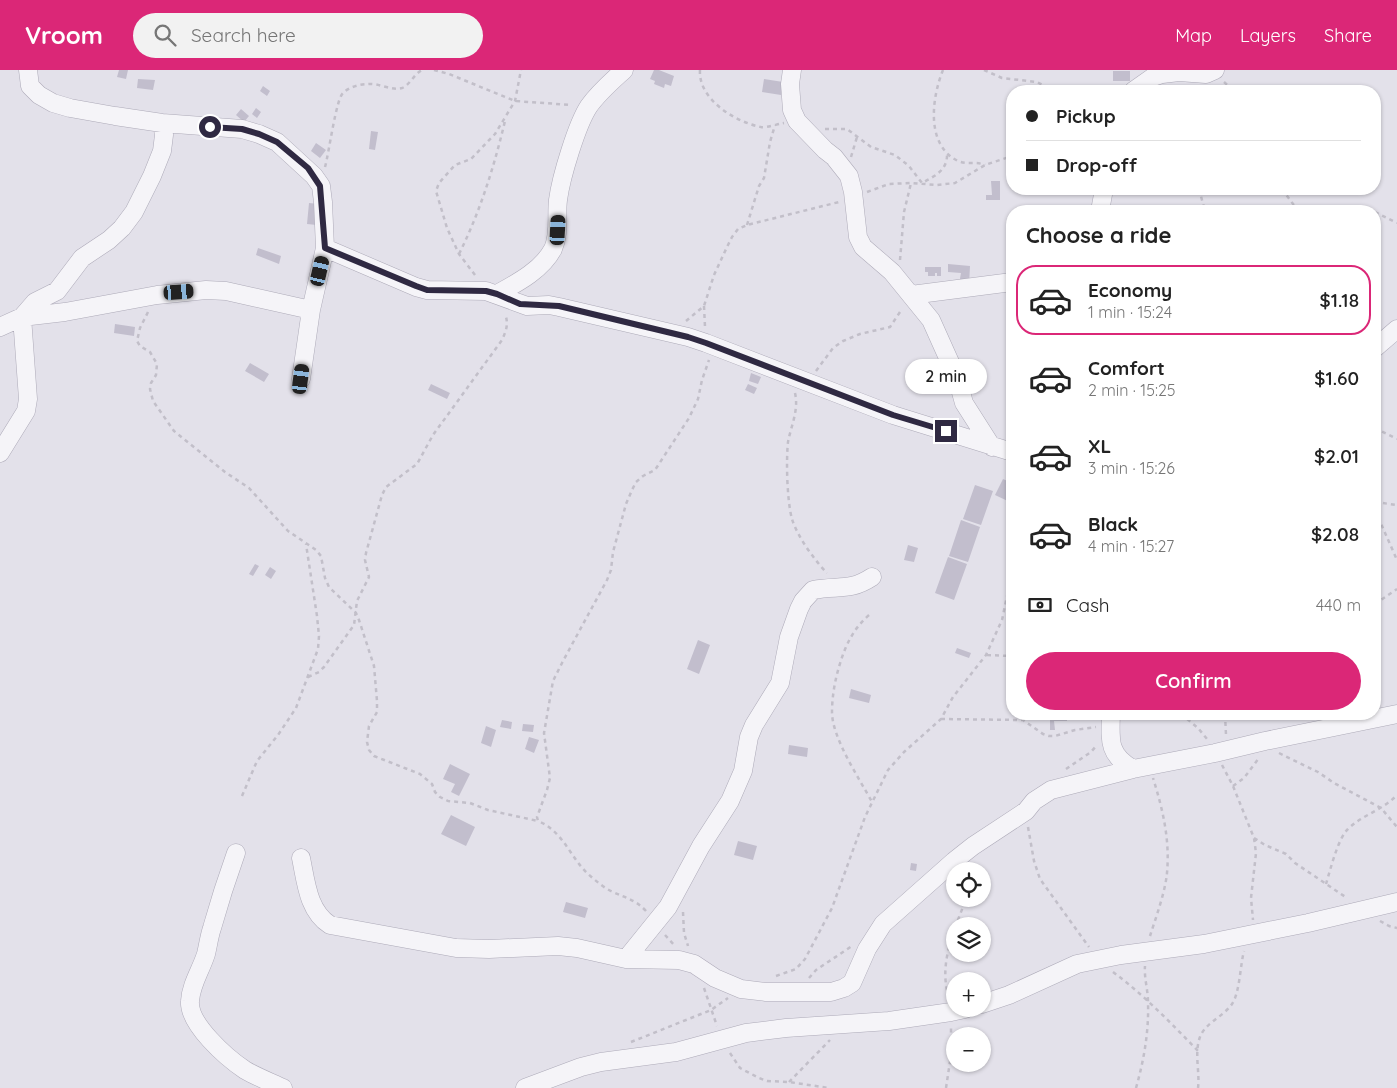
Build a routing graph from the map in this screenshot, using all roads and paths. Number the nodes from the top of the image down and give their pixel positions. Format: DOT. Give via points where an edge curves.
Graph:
graph roads {
  1 [pos="28,70"];
  2 [pos="422,70"];
  3 [pos="434,70"];
  4 [pos="521,70"];
  5 [pos="624,70"];
  6 [pos="700,70"];
  7 [pos="792,70"];
  8 [pos="943,70"];
  9 [pos="984,70"];
  10 [pos="1215,70"];
  11 [pos="1177,71"];
  12 [pos="1043,85"];
  13 [pos="1141,85"];
  14 [pos="515,101"];
  15 [pos="589,107"];
  16 [pos="505,117"];
  17 [pos="797,121"];
  18 [pos="162,123"];
  19 [pos="775,125"];
  20 [pos="824,130"];
  21 [pos="947,153"];
  22 [pos="1006,158"];
  23 [pos="985,165"];
  24 [pos="911,183"];
  25 [pos="922,184"];
  26 [pos="320,186"];
  27 [pos="853,199"];
  28 [pos="1381,214"];
  29 [pos="1397,223"];
  30 [pos="747,225"];
  31 [pos="325,248"];
  32 [pos="459,254"];
  33 [pos="900,261"];
  34 [pos="480,280"];
  35 [pos="1006,283"];
  36 [pos="497,294"];
  37 [pos="158,295"];
  38 [pos="911,295"];
  39 [pos="704,306"];
  40 [pos="311,310"];
  41 [pos="22,317"];
  42 [pos="0,327"];
  43 [pos="1397,329"];
  44 [pos="672,333"];
  45 [pos="1381,343"];
  46 [pos="710,345"];
  47 [pos="301,379"];
  48 [pos="802,387"];
  49 [pos="1381,431"];
  50 [pos="1397,439"];
  51 [pos="992,447"];
  52 [pos="1006,450"];
  53 [pos="0,453"];
  54 [pos="1381,503"];
  55 [pos="1397,505"];
  56 [pos="1381,524"];
  57 [pos="306,544"];
  58 [pos="1397,560"];
  59 [pos="872,577"];
  60 [pos="837,588"];
  61 [pos="1397,589"];
  62 [pos="1381,600"];
  63 [pos="1006,601"];
  64 [pos="356,613"];
  65 [pos="869,615"];
  66 [pos="986,655"];
  67 [pos="1006,656"];
  68 [pos="308,677"];
  69 [pos="1397,714"];
  70 [pos="1381,718"];
  71 [pos="941,719"];
  72 [pos="1006,720"];
  73 [pos="1023,720"];
  74 [pos="1188,720"];
  75 [pos="1225,720"];
  76 [pos="1371,720"];
  77 [pos="1110,722"];
  78 [pos="1267,744"];
  79 [pos="1219,752"];
  80 [pos="1141,767"];
  81 [pos="1060,773"];
  82 [pos="1233,786"];
  83 [pos="1397,795"];
  84 [pos="242,796"];
  85 [pos="872,802"];
  86 [pos="1381,808"];
  87 [pos="1026,811"];
  88 [pos="538,821"];
  89 [pos="1397,827"];
  90 [pos="1254,838"];
  91 [pos="236,852"];
  92 [pos="301,858"];
  93 [pos="1326,884"];
  94 [pos="1397,902"];
  95 [pos="963,907"];
  96 [pos="1363,909"];
  97 [pos="656,923"];
  98 [pos="1250,935"];
  99 [pos="855,944"];
  100 [pos="1146,952"];
  101 [pos="626,959"];
  102 [pos="1097,959"];
  103 [pos="690,962"];
  104 [pos="769,978"];
  105 [pos="703,986"];
  106 [pos="946,986"];
  107 [pos="741,989"];
  108 [pos="796,993"];
  109 [pos="1148,1000"];
  110 [pos="991,1001"];
  111 [pos="711,1010"];
  112 [pos="946,1013"];
  113 [pos="957,1017"];
  114 [pos="840,1025"];
  115 [pos="721,1039"];
  116 [pos="626,1045"];
  117 [pos="1198,1050"];
  118 [pos="789,1082"];
  119 [pos="282,1088"];
  120 [pos="525,1088"];
  121 [pos="829,1088"];
  122 [pos="946,1088"];
  123 [pos="1136,1088"];
  124 [pos="1198,1088"];
  1 -- 18 [label="street" via="30,86 53,103"];
  2 -- 26 [label="path" via="401,88 374,83 361,84 343,92 336,104"];
  3 -- 14 [label="path"];
  4 -- 14 [label="path"];
  5 -- 15 [label="street"];
  6 -- 19 [label="path" via="702,86 726,112 763,128"];
  7 -- 17 [label="street" via="791,100"];
  8 -- 21 [label="path" via="936,90 934,121 935,131"];
  9 -- 12 [label="path" via="1002,78"];
  10 -- 11 [label="street" via="1206,74"];
  11 -- 13 [label="street" via="1153,77"];
  14 -- 15 [label="path"];
  14 -- 16 [label="path"];
  15 -- 36 [label="street" via="576,136 560,190 558,230 552,249 538,268"];
  16 -- 32 [label="path" via="477,216"];
  16 -- 32 [label="path" via="495,134 471,159 459,162 448,172 436,191"];
  17 -- 19 [label="path"];
  17 -- 27 [label="street" via="845,169"];
  18 -- 26 [label="street" via="242,129 259,134 277,142 314,176"];
  18 -- 41 [label="street" via="162,151 134,212 109,240 82,258 57,291 35,302"];
  19 -- 30 [label="path" via="764,178"];
  20 -- 25 [label="path" via="847,128 871,148 895,155"];
  21 -- 23 [label="path" via="959,161"];
  21 -- 25 [label="path" via="945,166"];
  22 -- 23 [label="path"];
  23 -- 25 [label="path" via="955,183"];
  24 -- 25 [label="path"];
  24 -- 27 [label="path" via="889,184"];
  24 -- 33 [label="path" via="904,212"];
  26 -- 31 [label="street"];
  27 -- 30 [label="path"];
  27 -- 38 [label="street" via="856,230 863,246 892,272"];
  28 -- 29 [label="path"];
  30 -- 39 [label="path" via="732,236"];
  31 -- 36 [label="street" via="427,290 474,290"];
  31 -- 40 [label="street"];
  32 -- 34 [label="path"];
  35 -- 38 [label="street"];
  36 -- 44 [label="street" via="528,306 559,306"];
  36 -- 64 [label="path" via="507,319 502,340 433,434 417,464 386,487 382,495 366,553 369,577 357,601"];
  37 -- 40 [label="street" via="206,290"];
  37 -- 41 [label="street"];
  37 -- 57 [label="path" via="143,320 137,341 158,364 150,389 154,401 174,431 249,488 288,531"];
  38 -- 48 [label="path" via="890,327 860,334 833,348"];
  38 -- 51 [label="street" via="931,320 957,378 964,403"];
  39 -- 44 [label="path"];
  39 -- 46 [label="path"];
  40 -- 47 [label="street"];
  41 -- 42 [label="street"];
  41 -- 53 [label="street" via="28,399 26,411"];
  43 -- 45 [label="street"];
  44 -- 46 [label="street"];
  46 -- 48 [label="street"];
  46 -- 88 [label="path" via="698,399 656,470 636,482 624,513 607,580 553,681 544,733 550,778"];
  48 -- 51 [label="street"];
  48 -- 60 [label="path" via="788,444 792,518"];
  49 -- 50 [label="path"];
  51 -- 52 [label="street"];
  54 -- 55 [label="path"];
  56 -- 58 [label="path"];
  57 -- 64 [label="path" via="321,556 329,587"];
  57 -- 68 [label="path" via="319,636"];
  59 -- 60 [label="street" via="861,584"];
  60 -- 97 [label="street" via="813,590 803,601 791,630 780,683 749,737 737,788"];
  61 -- 62 [label="path"];
  63 -- 66 [label="path" via="1002,620"];
  64 -- 68 [label="path" via="352,630 319,672"];
  64 -- 88 [label="path" via="374,666 377,706 367,742 374,756 420,774 440,797 448,801 470,803"];
  65 -- 85 [label="path" via="858,624 844,650 832,713 841,744"];
  66 -- 67 [label="path"];
  66 -- 71 [label="path" via="953,697"];
  68 -- 84 [label="path" via="296,708 257,761"];
  69 -- 70 [label="street"];
  71 -- 72 [label="path"];
  71 -- 85 [label="path" via="894,762"];
  73 -- 77 [label="path" via="1043,734 1055,736"];
  74 -- 79 [label="path"];
  75 -- 79 [label="path" via="1226,742"];
  76 -- 78 [label="street"];
  77 -- 80 [label="street" via="1116,755 1122,762"];
  77 -- 81 [label="path" via="1091,752"];
  78 -- 79 [label="street"];
  78 -- 82 [label="path" via="1248,773"];
  78 -- 86 [label="path" via="1290,760"];
  79 -- 80 [label="street"];
  79 -- 82 [label="path"];
  80 -- 87 [label="street" via="1051,790 1034,801"];
  80 -- 100 [label="path" via="1163,809 1168,857 1167,875"];
  82 -- 90 [label="path"];
  83 -- 86 [label="path"];
  85 -- 104 [label="path" via="832,908 805,959 796,969"];
  86 -- 89 [label="path"];
  86 -- 93 [label="path" via="1347,829"];
  87 -- 102 [label="path" via="1040,878"];
  87 -- 108 [label="street" via="973,846 883,924 867,949 852,983 831,992"];
  88 -- 97 [label="path" via="558,835 579,864 602,886 636,901"];
  90 -- 93 [label="path" via="1286,854"];
  90 -- 98 [label="path" via="1256,852 1250,898 1253,921"];
  91 -- 119 [label="street" via="189,1003 196,1023 223,1051 243,1069"];
  92 -- 101 [label="street" via="315,910 320,919 330,925 456,948 558,946"];
  93 -- 96 [label="path"];
  94 -- 96 [label="street"];
  95 -- 106 [label="path" via="952,935 945,970"];
  96 -- 98 [label="street"];
  97 -- 101 [label="street"];
  97 -- 103 [label="path"];
  98 -- 100 [label="street"];
  98 -- 117 [label="path" via="1244,949 1234,1001 1225,1013 1203,1030"];
  99 -- 108 [label="path" via="816,970"];
  100 -- 102 [label="street"];
  100 -- 109 [label="path" via="1144,974"];
  101 -- 103 [label="street"];
  102 -- 109 [label="path"];
  102 -- 110 [label="street" via="1058,971"];
  103 -- 107 [label="street"];
  105 -- 111 [label="path"];
  107 -- 108 [label="street"];
  107 -- 111 [label="path"];
  109 -- 117 [label="path"];
  109 -- 123 [label="path" via="1148,1036"];
  111 -- 115 [label="path"];
  111 -- 116 [label="path"];
  112 -- 114 [label="street"];
  113 -- 122 [label="path"];
  114 -- 115 [label="street" via="786,1028"];
  114 -- 118 [label="path" via="827,1044"];
  115 -- 118 [label="path" via="740,1068 749,1074 767,1081"];
  115 -- 120 [label="street" via="676,1052 600,1062"];
  117 -- 124 [label="path"];
  118 -- 121 [label="path"];
}
